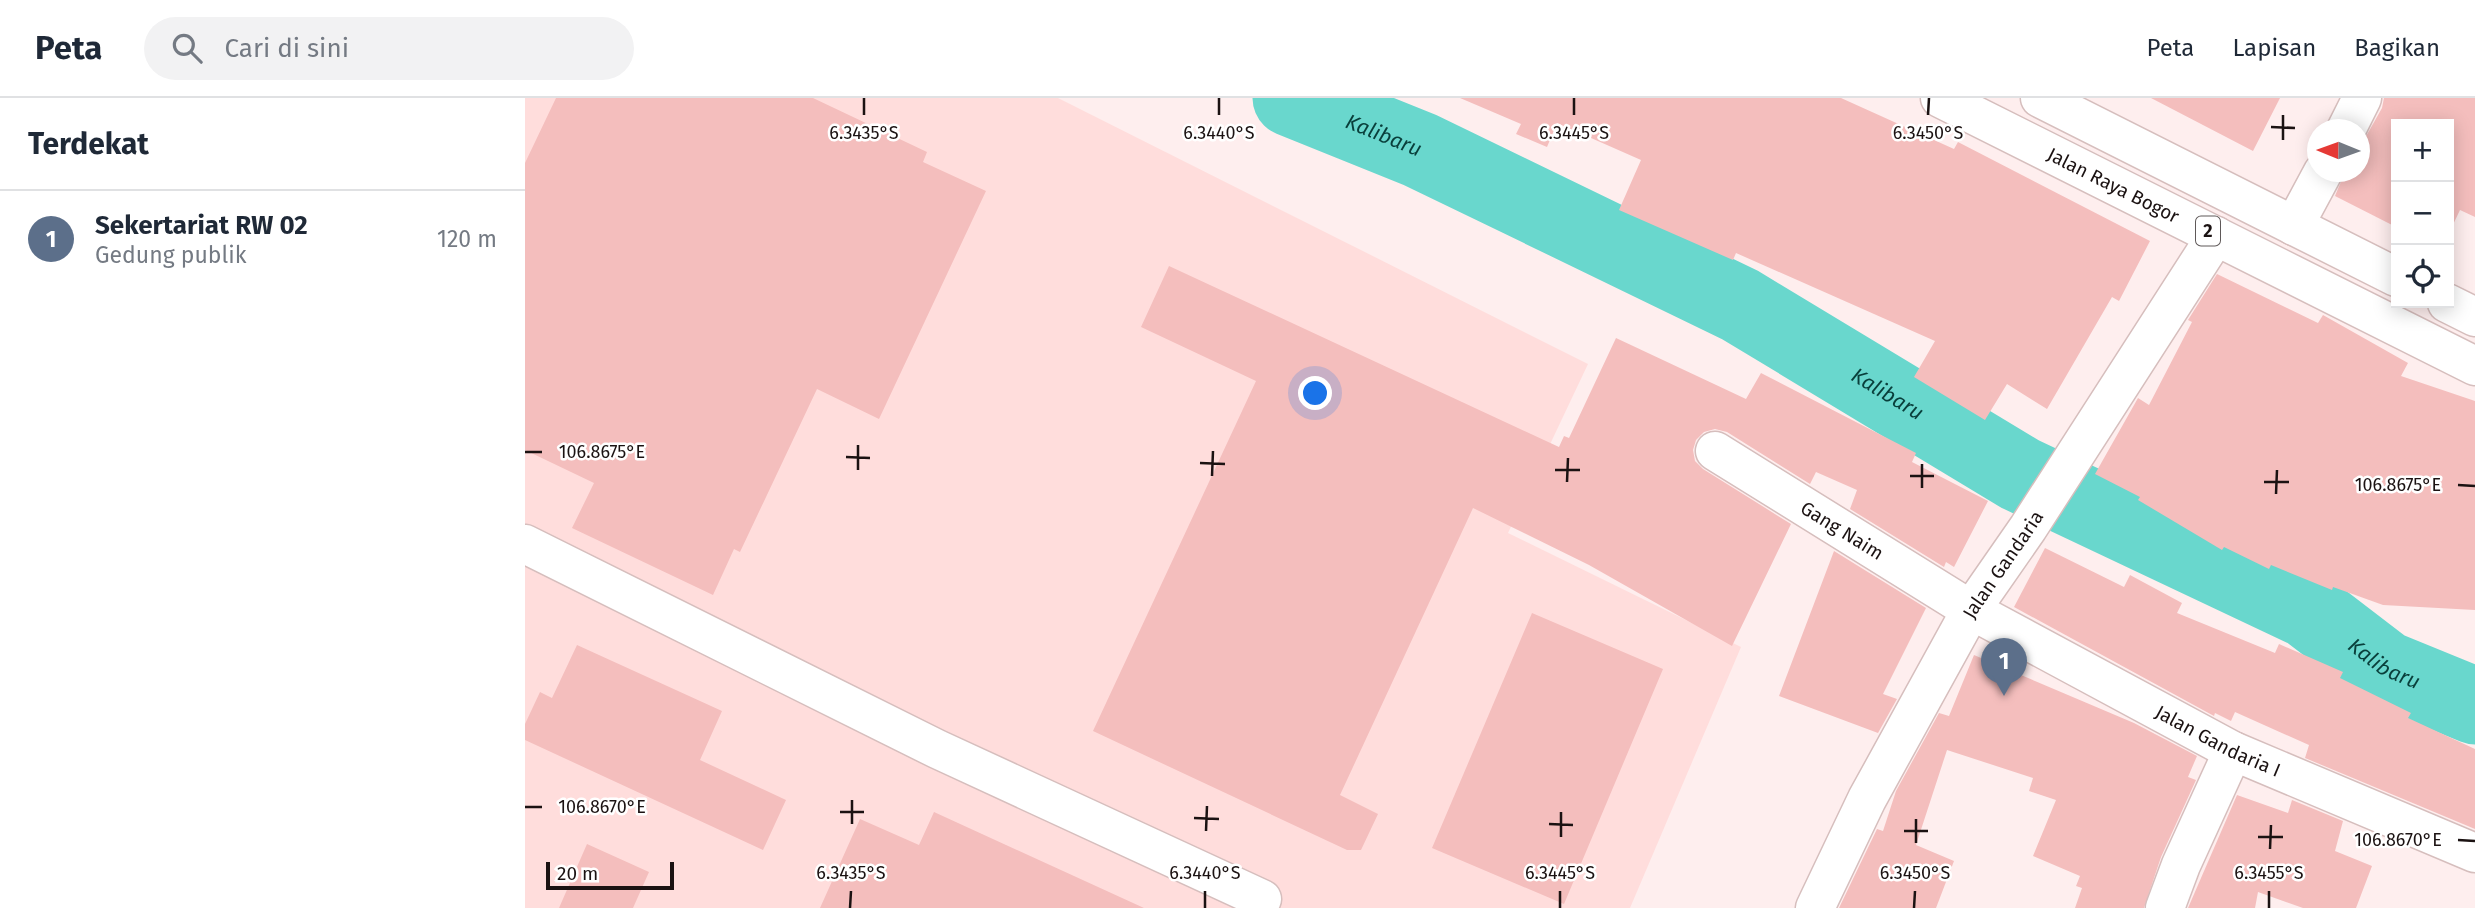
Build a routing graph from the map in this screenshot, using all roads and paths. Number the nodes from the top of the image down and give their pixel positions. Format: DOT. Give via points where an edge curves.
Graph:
graph roads {
  1 [pos="1940,98"];
  2 [pos="2040,98"];
  3 [pos="2363,98"];
  4 [pos="2352,119"];
  5 [pos="2318,182"];
  6 [pos="2294,226"];
  7 [pos="2216,236"];
  8 [pos="2391,274"];
  9 [pos="2454,306"];
  10 [pos="2475,317"];
  11 [pos="2475,366"];
  12 [pos="1714,451"];
  13 [pos="525,544"];
  14 [pos="1971,610"];
  15 [pos="2233,751"];
  16 [pos="2475,853"];
  17 [pos="1262,899"];
  18 [pos="1815,908"];
  19 [pos="2165,908"];
  1 -- 7 [label="main road, Jalan Raya Bogor / 2"];
  2 -- 6 [label="main road, 2"];
  3 -- 4 [label="main road"];
  5 -- 6 [label="main road"];
  6 -- 8 [label="main road, 2"];
  7 -- 11 [label="main road, Jalan Raya Bogor / 2"];
  7 -- 14 [label="main road, Jalan Gandaria"];
  9 -- 10 [label="main road"];
  12 -- 14 [label="main road, Gang Naim"];
  13 -- 17 [label="main road" via="937,749"];
  14 -- 15 [label="main road, Jalan Gandaria I"];
  14 -- 18 [label="main road, Jalan Gandaria" via="1867,799"];
  15 -- 16 [label="main road, Jalan Gandaria I"];
  15 -- 19 [label="main road"];
}
